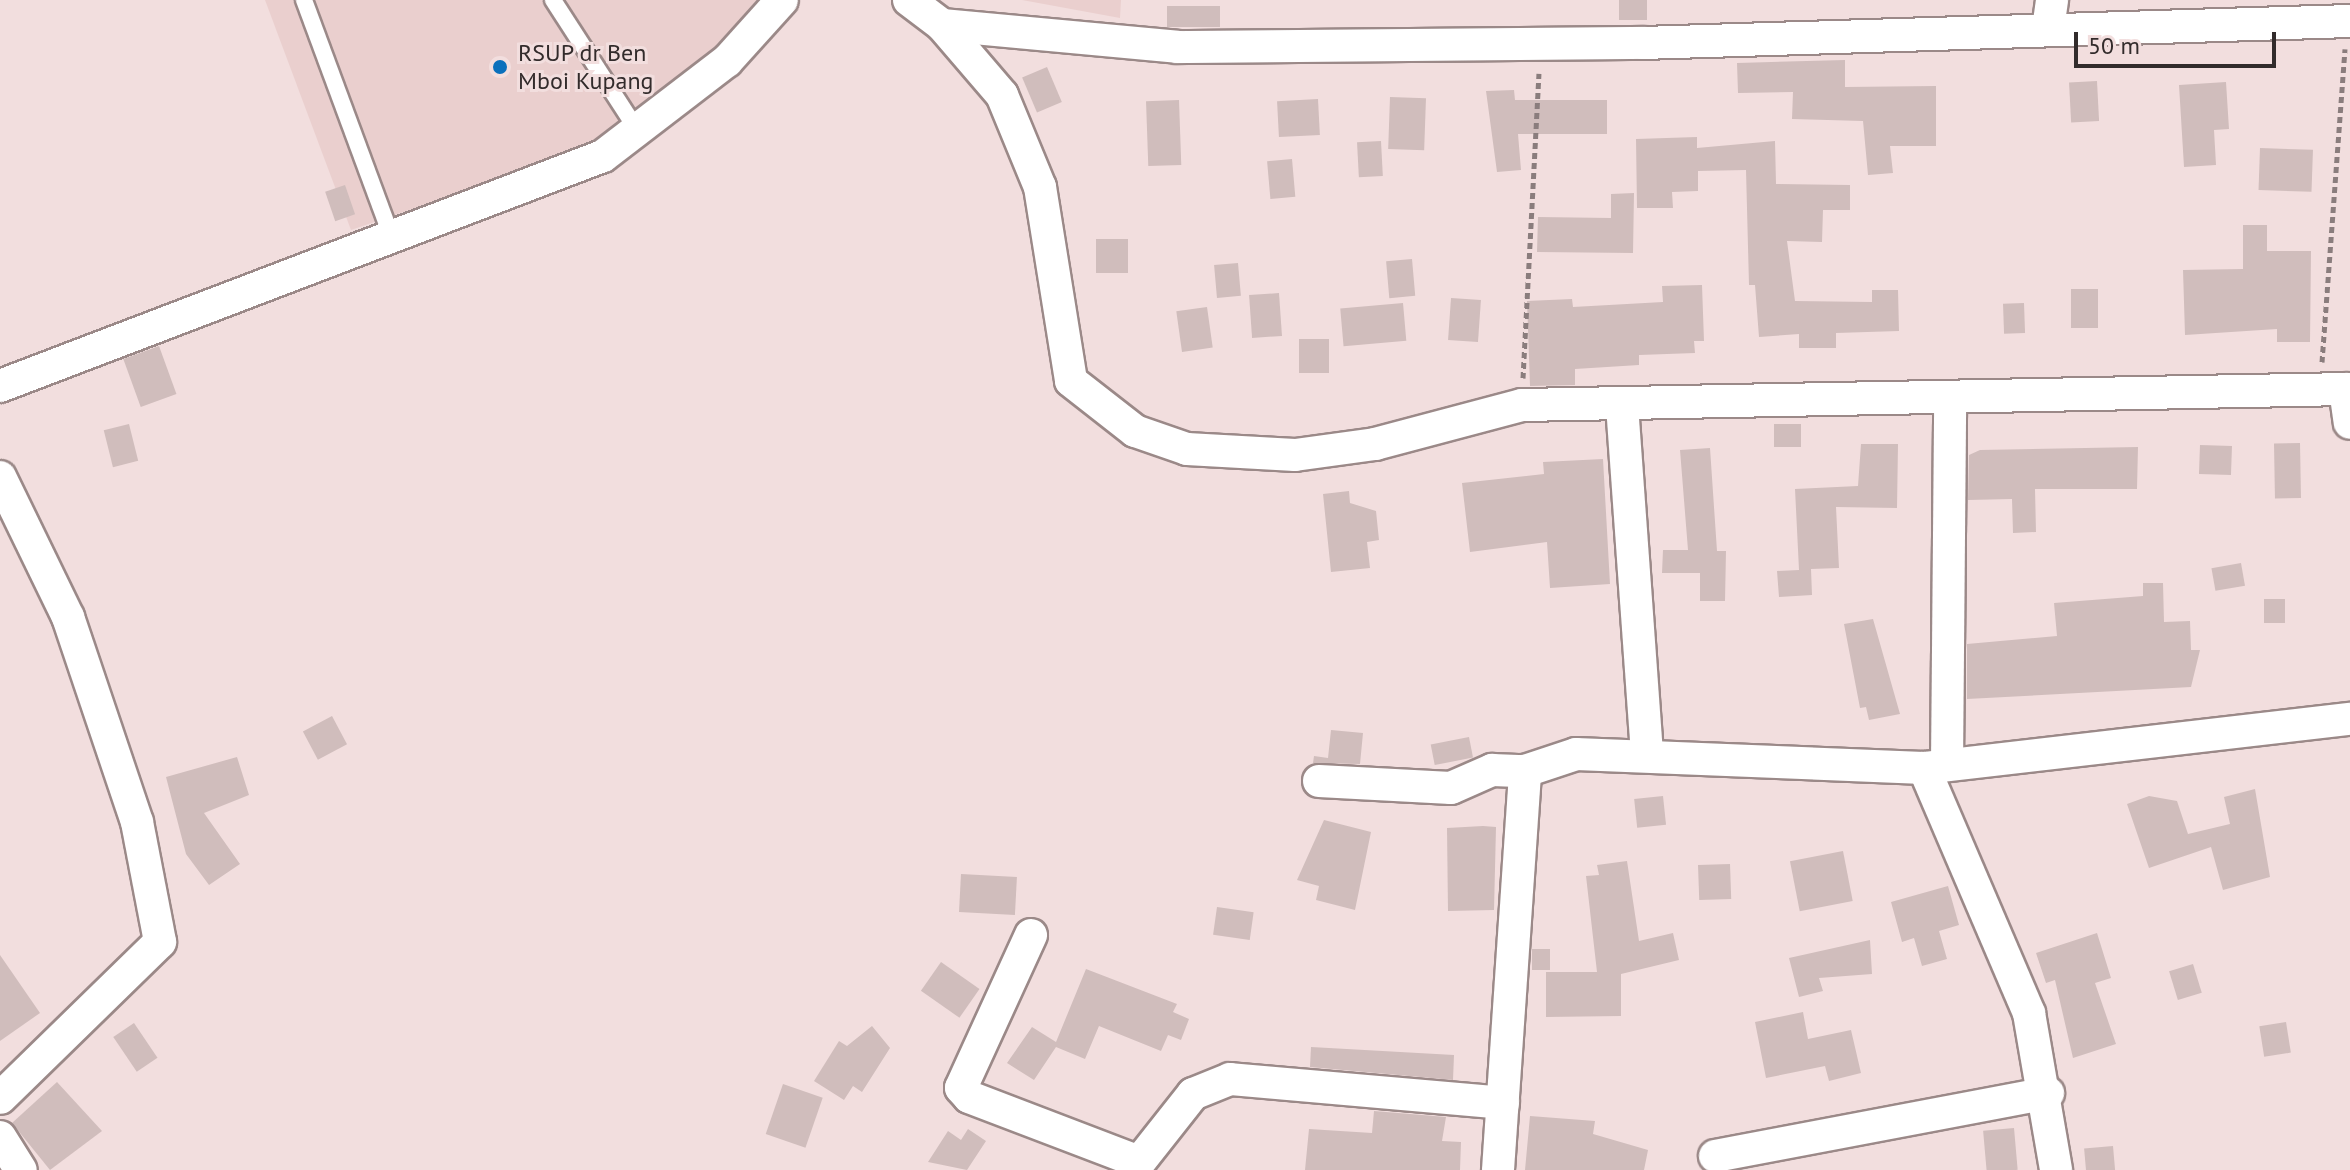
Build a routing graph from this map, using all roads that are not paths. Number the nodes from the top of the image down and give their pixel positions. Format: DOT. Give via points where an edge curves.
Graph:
graph roads {
  1 [pos="304,0"];
  2 [pos="553,0"];
  3 [pos="782,0"];
  4 [pos="909,0"];
  5 [pos="2050,14"];
  6 [pos="2349,21"];
  7 [pos="942,25"];
  8 [pos="639,133"];
  9 [pos="392,238"];
  10 [pos="0,386"];
  11 [pos="2339,390"];
  12 [pos="1950,398"];
  13 [pos="1622,405"];
  14 [pos="2350,423"];
  15 [pos="0,477"];
  16 [pos="2350,719"];
  17 [pos="1647,754"];
  18 [pos="1935,767"];
  19 [pos="1525,771"];
  20 [pos="1319,781"];
  21 [pos="1031,935"];
  22 [pos="2048,1093"];
  23 [pos="0,1098"];
  24 [pos="1503,1103"];
  25 [pos="0,1137"];
  26 [pos="1715,1156"];
  27 [pos="1136,1166"];
  28 [pos="21,1170"];
  29 [pos="1498,1170"];
  30 [pos="2056,1170"];
  1 -- 9 [label="lane"];
  2 -- 8 [label="lane"];
  3 -- 8 [label="street" via="727,61"];
  4 -- 7 [label="street"];
  5 -- 6 [label="street"];
  5 -- 7 [label="street" via="1642,43 1177,47"];
  7 -- 13 [label="street" via="1002,95 1040,187 1057,259 1071,381 1094,405 1135,431 1230,456 1375,444 1522,405"];
  8 -- 9 [label="street" via="513,196"];
  9 -- 10 [label="street"];
  11 -- 12 [label="street"];
  11 -- 14 [label="street"];
  12 -- 13 [label="street"];
  12 -- 18 [label="street"];
  13 -- 17 [label="street"];
  15 -- 23 [label="street" via="68,617 137,822 160,942"];
  16 -- 18 [label="street"];
  17 -- 18 [label="street"];
  17 -- 19 [label="street" via="1576,754"];
  18 -- 22 [label="street" via="1951,846 2003,939"];
  19 -- 20 [label="street" via="1492,770 1420,791"];
  19 -- 24 [label="street"];
  21 -- 27 [label="street" via="961,1088 969,1097"];
  22 -- 26 [label="street"];
  22 -- 30 [label="street"];
  24 -- 27 [label="street" via="1230,1079 1193,1094"];
  24 -- 29 [label="street"];
  25 -- 28 [label="street"];
}
